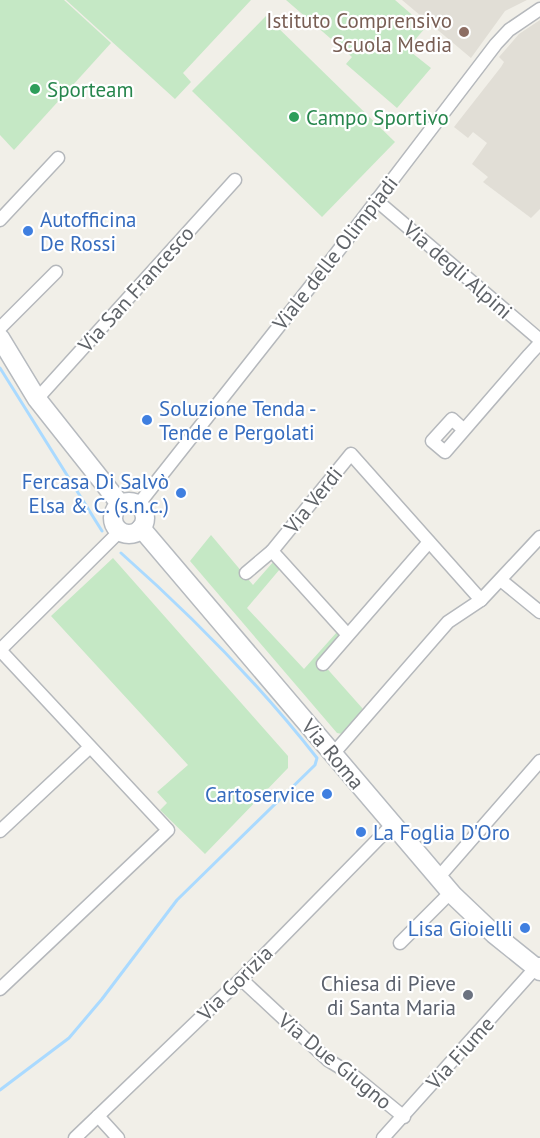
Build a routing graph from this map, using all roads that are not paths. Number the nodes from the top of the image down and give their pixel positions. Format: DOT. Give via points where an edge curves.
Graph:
graph roads {
  1 [pos="540,9"];
  2 [pos="58,158"];
  3 [pos="234,180"];
  4 [pos="376,200"];
  5 [pos="0,220"];
  6 [pos="56,272"];
  7 [pos="0,328"];
  8 [pos="0,338"];
  9 [pos="540,342"];
  10 [pos="37,399"];
  11 [pos="464,430"];
  12 [pos="129,505"];
  13 [pos="141,528"];
  14 [pos="120,531"];
  15 [pos="540,537"];
  16 [pos="429,542"];
  17 [pos="272,550"];
  18 [pos="246,573"];
  19 [pos="502,580"];
  20 [pos="481,600"];
  21 [pos="540,612"];
  22 [pos="347,634"];
  23 [pos="0,650"];
  24 [pos="323,664"];
  25 [pos="90,747"];
  26 [pos="333,754"];
  27 [pos="540,761"];
  28 [pos="392,825"];
  29 [pos="0,831"];
  30 [pos="438,878"];
  31 [pos="450,893"];
  32 [pos="400,943"];
  33 [pos="539,967"];
  34 [pos="241,979"];
  35 [pos="0,989"];
  36 [pos="98,1116"];
  37 [pos="404,1117"];
  38 [pos="75,1138"];
  39 [pos="118,1138"];
  40 [pos="383,1138"];
  1 -- 4 [label="street, Viale delle Olimpiadi" via="496,44"];
  2 -- 5 [label="street"];
  3 -- 10 [label="street, Via San Francesco"];
  4 -- 9 [label="street, Via degli Alpini"];
  4 -- 12 [label="street, Viale delle Olimpiadi"];
  6 -- 7 [label="street"];
  8 -- 10 [label="main road"];
  9 -- 11 [label="street"];
  10 -- 12 [label="main road"];
  12 -- 13 [label="main road" via="144,514"];
  12 -- 14 [label="main road" via="113,518"];
  13 -- 14 [label="main road" via="128,534"];
  13 -- 26 [label="main road, Via Roma"];
  14 -- 23 [label="street"];
  15 -- 19 [label="street"];
  16 -- 17 [label="street, Via Verdi" via="351,454"];
  16 -- 20 [label="street, Via Verdi"];
  16 -- 22 [label="street"];
  17 -- 18 [label="street"];
  17 -- 22 [label="street, Via Verdi"];
  19 -- 20 [label="street"];
  19 -- 21 [label="street"];
  20 -- 26 [label="street" via="448,622"];
  22 -- 24 [label="street"];
  23 -- 25 [label="street"];
  25 -- 29 [label="street"];
  25 -- 35 [label="street" via="168,830"];
  26 -- 28 [label="main road, Via Roma"];
  27 -- 30 [label="street"];
  28 -- 30 [label="main road, Via Roma"];
  28 -- 34 [label="street, Via Gorizia"];
  30 -- 31 [label="main road, Via Roma"];
  31 -- 32 [label="street"];
  31 -- 33 [label="main road, Via Roma"];
  33 -- 37 [label="street, Via Fiume"];
  34 -- 36 [label="street, Via Gorizia"];
  34 -- 37 [label="street, Via Due Giugno" via="328,1060"];
  36 -- 38 [label="street, Via Gorizia"];
  36 -- 39 [label="street"];
  37 -- 40 [label="street, Via Fiume"];
}
